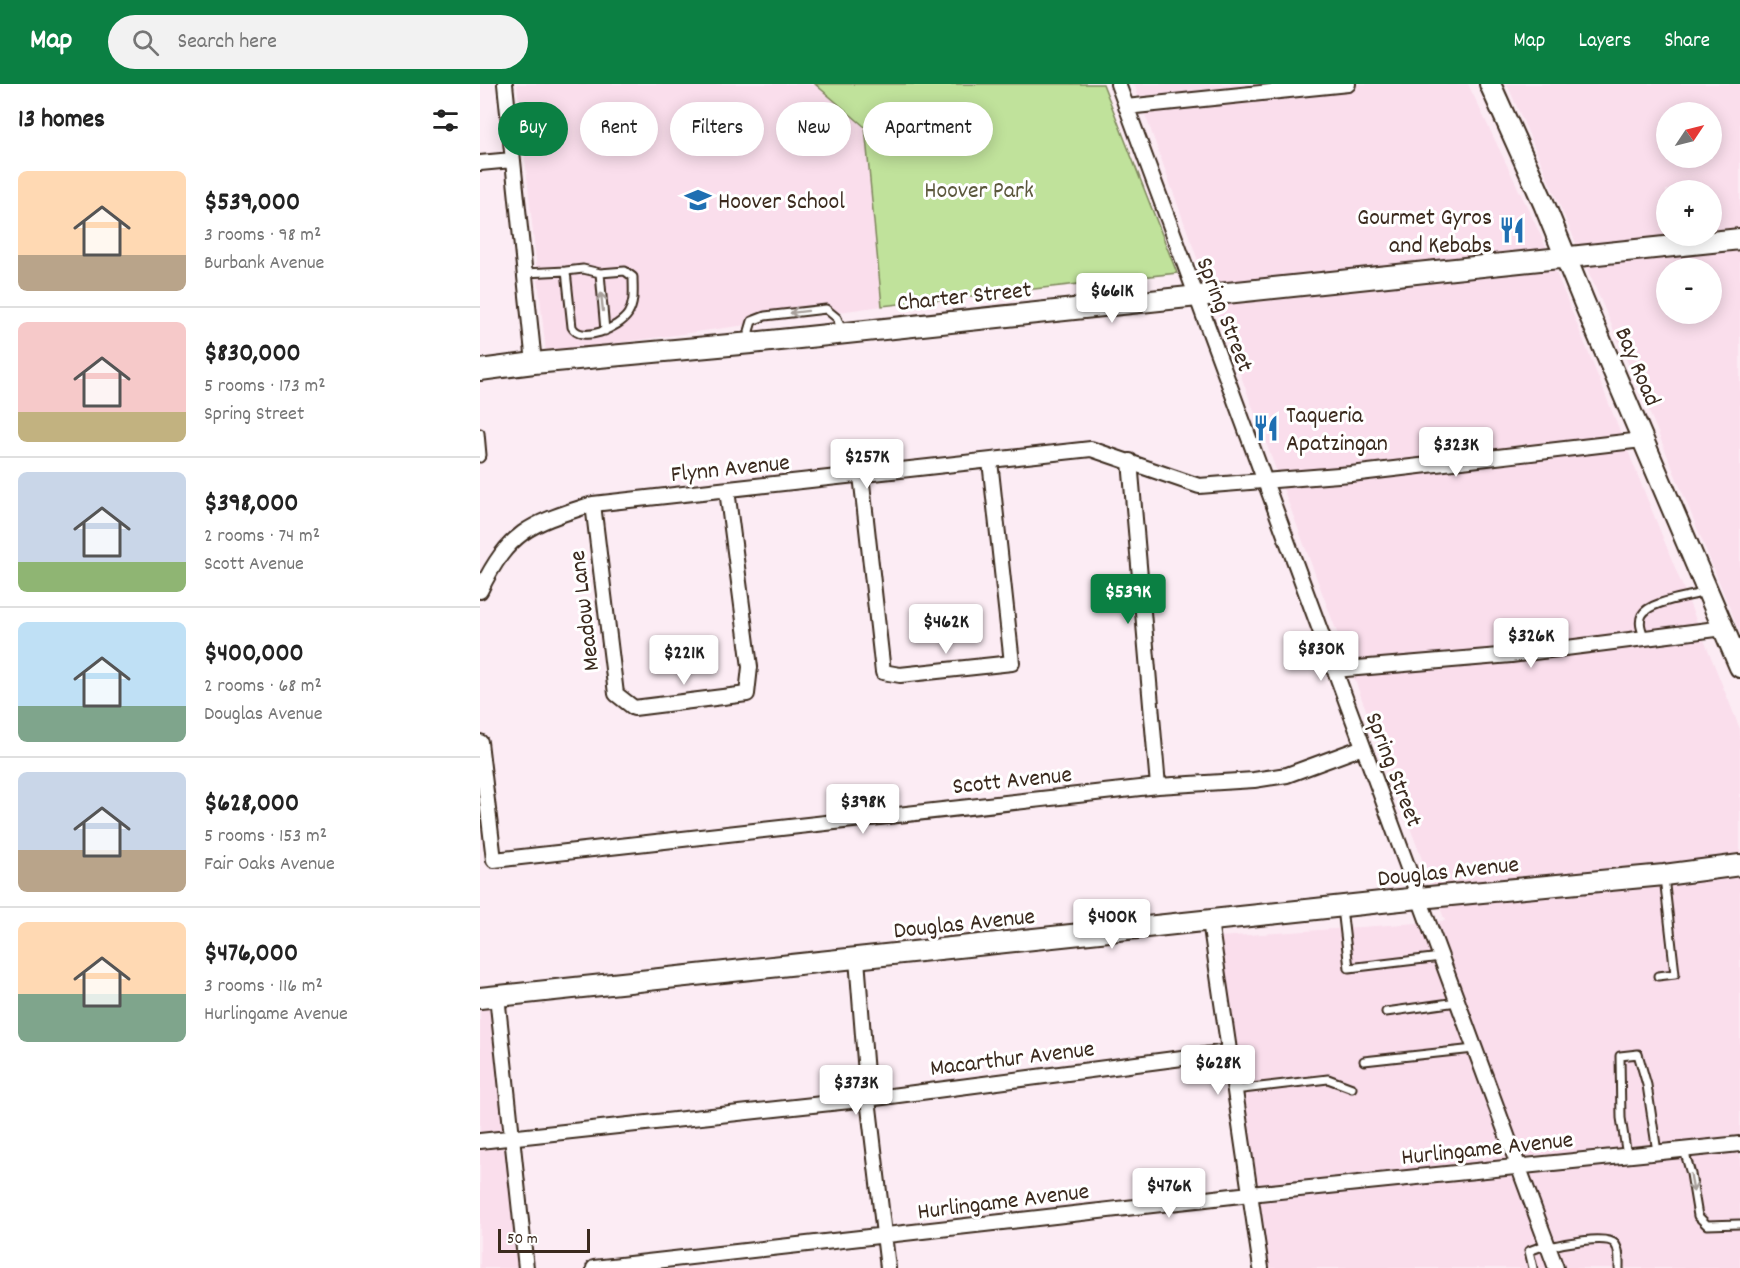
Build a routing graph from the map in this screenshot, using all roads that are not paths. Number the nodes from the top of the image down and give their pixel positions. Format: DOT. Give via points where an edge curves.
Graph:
graph roads {
  1 [pos="505,84"];
  2 [pos="1118,84"];
  3 [pos="1348,84"];
  4 [pos="1490,84"];
  5 [pos="1126,107"];
  6 [pos="512,159"];
  7 [pos="480,163"];
  8 [pos="1740,239"];
  9 [pos="1566,256"];
  10 [pos="566,271"];
  11 [pos="525,273"];
  12 [pos="600,273"];
  13 [pos="1196,296"];
  14 [pos="605,332"];
  15 [pos="534,363"];
  16 [pos="480,370"];
  17 [pos="480,433"];
  18 [pos="1642,440"];
  19 [pos="480,458"];
  20 [pos="990,461"];
  21 [pos="1130,461"];
  22 [pos="861,475"];
  23 [pos="1266,482"];
  24 [pos="727,490"];
  25 [pos="593,504"];
  26 [pos="480,591"];
  27 [pos="1708,591"];
  28 [pos="1724,628"];
  29 [pos="1645,639"];
  30 [pos="1740,667"];
  31 [pos="1334,670"];
  32 [pos="480,742"];
  33 [pos="1363,747"];
  34 [pos="1158,786"];
  35 [pos="1740,865"];
  36 [pos="1664,875"];
  37 [pos="1419,898"];
  38 [pos="1341,906"];
  39 [pos="1210,921"];
  40 [pos="1441,957"];
  41 [pos="857,959"];
  42 [pos="1658,976"];
  43 [pos="489,997"];
  44 [pos="1457,1002"];
  45 [pos="1386,1012"];
  46 [pos="1474,1048"];
  47 [pos="1228,1052"];
  48 [pos="1364,1061"];
  49 [pos="1352,1088"];
  50 [pos="1233,1090"];
  51 [pos="868,1099"];
  52 [pos="511,1138"];
  53 [pos="480,1141"];
  54 [pos="1740,1144"];
  55 [pos="1684,1150"];
  56 [pos="1657,1153"];
  57 [pos="1627,1156"];
  58 [pos="1519,1166"];
  59 [pos="1250,1194"];
  60 [pos="1740,1224"];
  61 [pos="885,1236"];
  62 [pos="1548,1246"];
  63 [pos="526,1268"];
  64 [pos="594,1268"];
  65 [pos="888,1268"];
  66 [pos="1261,1268"];
  67 [pos="1533,1268"];
  68 [pos="1556,1268"];
  69 [pos="1619,1268"];
  1 -- 6 [label="street"];
  2 -- 5 [label="street, Spring Street"];
  3 -- 5 [label="street"];
  4 -- 9 [label="street, Bay Road"];
  5 -- 13 [label="street, Spring Street"];
  6 -- 7 [label="street"];
  6 -- 11 [label="street"];
  8 -- 9 [label="street, Charter Street"];
  9 -- 13 [label="street, Charter Street"];
  9 -- 18 [label="street, Bay Road"];
  10 -- 11 [label="lane"];
  10 -- 12 [label="lane"];
  10 -- 14 [label="lane" via="575,332"];
  11 -- 15 [label="street"];
  14 -- 12 [label="lane, one-way"];
  12 -- 14 [label="lane" via="625,272 633,277 629,314"];
  13 -- 15 [label="street, Charter Street"];
  13 -- 23 [label="street, Spring Street"];
  15 -- 16 [label="street, Charter Street"];
  17 -- 19 [label="lane"];
  18 -- 23 [label="street, Flynn Avenue"];
  18 -- 27 [label="street, Bay Road"];
  20 -- 21 [label="street, Flynn Avenue" via="1090,449"];
  20 -- 22 [label="street, Flynn Avenue"];
  20 -- 22 [label="street" via="1012,663 900,675 883,672"];
  21 -- 23 [label="street, Flynn Avenue" via="1199,486"];
  21 -- 34 [label="street"];
  22 -- 24 [label="street, Flynn Avenue"];
  23 -- 31 [label="street, Spring Street"];
  24 -- 25 [label="street, Flynn Avenue"];
  24 -- 25 [label="street, Meadow Lane" via="750,668 747,694 634,708 616,694"];
  25 -- 26 [label="street, Flynn Avenue" via="543,520 524,531 506,546"];
  27 -- 28 [label="street, Bay Road"];
  27 -- 29 [label="lane" via="1653,605 1642,613 1640,623"];
  28 -- 29 [label="street"];
  28 -- 30 [label="street, Bay Road"];
  29 -- 31 [label="street"];
  31 -- 33 [label="street, Spring Street"];
  32 -- 34 [label="street, Scott Avenue" via="494,860"];
  33 -- 34 [label="street, Scott Avenue" via="1287,775"];
  33 -- 37 [label="street, Spring Street"];
  35 -- 36 [label="street, Douglas Avenue"];
  36 -- 37 [label="street, Douglas Avenue"];
  36 -- 42 [label="lane" via="1675,974"];
  37 -- 38 [label="street, Douglas Avenue"];
  37 -- 40 [label="street, Spring Street"];
  38 -- 39 [label="street, Douglas Avenue"];
  38 -- 40 [label="lane" via="1350,969"];
  39 -- 41 [label="street, Douglas Avenue"];
  39 -- 47 [label="street"];
  40 -- 44 [label="street, Spring Street"];
  41 -- 43 [label="street, Douglas Avenue"];
  41 -- 51 [label="street"];
  43 -- 52 [label="street"];
  44 -- 45 [label="lane"];
  44 -- 46 [label="street, Spring Street"];
  46 -- 48 [label="lane"];
  46 -- 58 [label="street, Spring Street"];
  47 -- 50 [label="street"];
  47 -- 51 [label="street, Macarthur Avenue"];
  49 -- 50 [label="lane" via="1328,1079"];
  50 -- 59 [label="street"];
  51 -- 52 [label="street, Macarthur Avenue"];
  51 -- 61 [label="street"];
  52 -- 53 [label="street, Macarthur Avenue"];
  52 -- 63 [label="street"];
  54 -- 55 [label="street, Hurlingame Avenue"];
  55 -- 56 [label="street, Hurlingame Avenue"];
  55 -- 60 [label="lane, one-way" via="1698,1216 1707,1225"];
  56 -- 57 [label="street, Hurlingame Avenue"];
  56 -- 57 [label="lane" via="1638,1054 1620,1056 1621,1118"];
  57 -- 58 [label="street, Hurlingame Avenue"];
  58 -- 59 [label="street, Hurlingame Avenue"];
  58 -- 62 [label="street, Spring Street"];
  59 -- 61 [label="street, Hurlingame Avenue"];
  59 -- 66 [label="street"];
  61 -- 64 [label="street, Hurlingame Avenue"];
  61 -- 65 [label="street"];
  62 -- 67 [label="lane" via="1529,1251"];
  62 -- 68 [label="street, Spring Street"];
  62 -- 69 [label="lane" via="1606,1239 1615,1244"];
}
